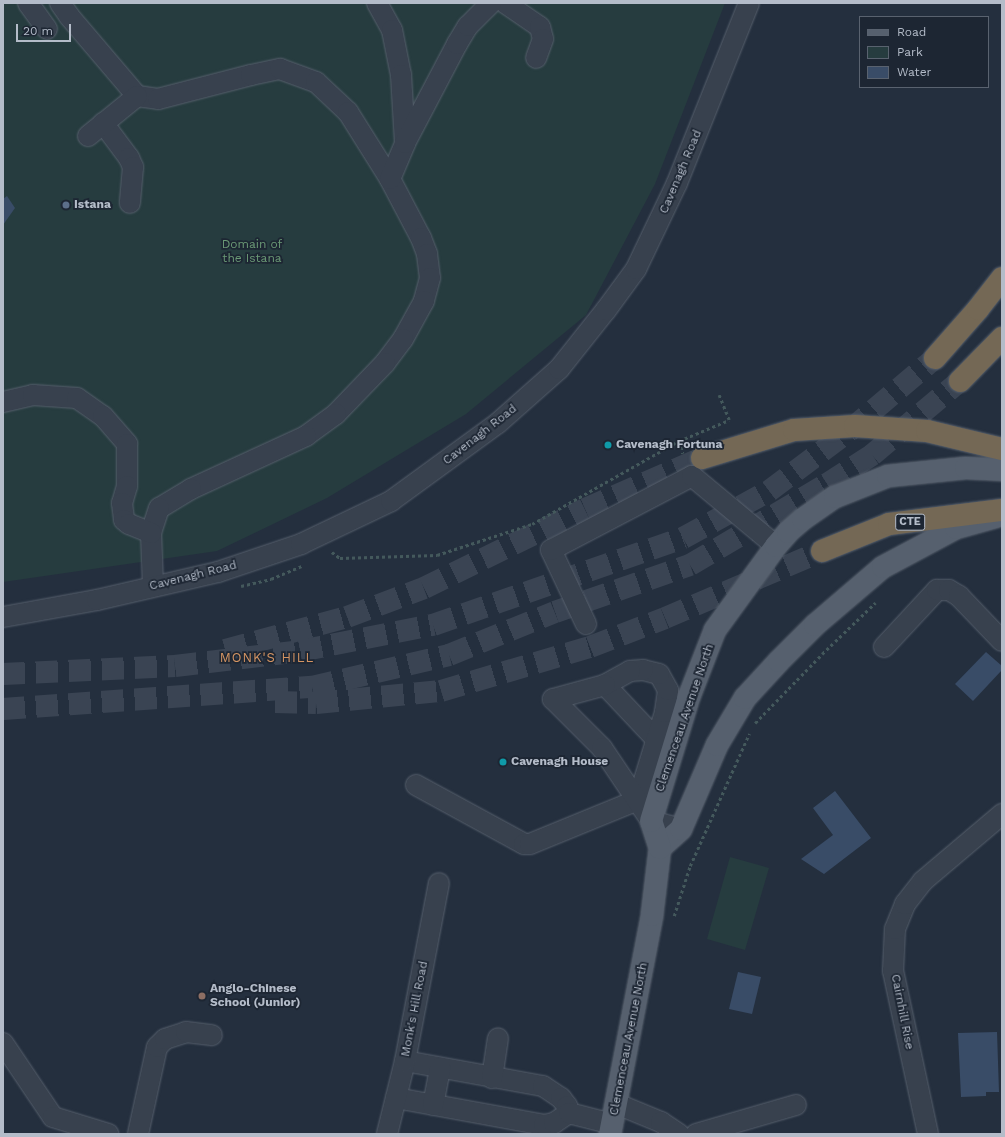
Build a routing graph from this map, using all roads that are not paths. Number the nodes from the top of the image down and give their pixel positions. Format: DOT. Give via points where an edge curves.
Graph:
graph roads {
  1 [pos="28,3"];
  2 [pos="60,3"];
  3 [pos="377,3"];
  4 [pos="491,3"];
  5 [pos="505,3"];
  6 [pos="749,3"];
  7 [pos="47,29"];
  8 [pos="536,58"];
  9 [pos="137,96"];
  10 [pos="103,123"];
  11 [pos="88,136"];
  12 [pos="405,142"];
  13 [pos="390,179"];
  14 [pos="130,203"];
  15 [pos="1002,278"];
  16 [pos="1002,338"];
  17 [pos="935,358"];
  18 [pos="960,381"];
  19 [pos="3,402"];
  20 [pos="1002,449"];
  21 [pos="702,458"];
  22 [pos="1002,470"];
  23 [pos="1002,510"];
  24 [pos="1002,515"];
  25 [pos="151,533"];
  26 [pos="776,546"];
  27 [pos="822,551"];
  28 [pos="153,586"];
  29 [pos="3,617"];
  30 [pos="586,624"];
  31 [pos="1002,641"];
  32 [pos="884,647"];
  33 [pos="605,685"];
  34 [pos="656,739"];
  35 [pos="416,785"];
  36 [pos="638,800"];
  37 [pos="1002,814"];
  38 [pos="651,821"];
  39 [pos="681,829"];
  40 [pos="660,848"];
  41 [pos="439,883"];
  42 [pos="212,1035"];
  43 [pos="498,1038"];
  44 [pos="3,1043"];
  45 [pos="405,1061"];
  46 [pos="440,1068"];
  47 [pos="492,1078"];
  48 [pos="396,1098"];
  49 [pos="433,1105"];
  50 [pos="796,1105"];
  51 [pos="569,1113"];
  52 [pos="613,1120"];
  53 [pos="108,1134"];
  54 [pos="138,1134"];
  55 [pos="387,1134"];
  56 [pos="679,1134"];
  57 [pos="696,1134"];
  58 [pos="928,1134"];
  1 -- 7 [label="street"];
  2 -- 9 [label="street"];
  3 -- 12 [label="street" via="392,30 401,75"];
  4 -- 12 [label="street" via="468,26"];
  5 -- 8 [label="street" via="540,27 543,39"];
  6 -- 28 [label="street, Cavenagh Road" via="677,183 636,269 559,369 498,423 392,501 301,544 218,572"];
  9 -- 10 [label="street"];
  9 -- 13 [label="street" via="158,100 280,69 316,82 348,112"];
  10 -- 11 [label="street"];
  10 -- 14 [label="street" via="129,158 132,167"];
  12 -- 13 [label="street"];
  13 -- 25 [label="street" via="421,238 427,254 430,278 424,301 403,339 385,364 336,414 306,436 191,489 159,508"];
  15 -- 17 [label="highway"];
  16 -- 18 [label="highway"];
  19 -- 25 [label="street" via="33,395 77,398 103,416 127,444 127,486 122,503 124,520"];
  20 -- 21 [label="highway" via="928,431 855,426 787,432"];
  22 -- 26 [label="main road, Clemenceau Avenue North" via="966,468 888,476 835,497 803,519"];
  23 -- 27 [label="highway, CTE" via="889,524"];
  24 -- 39 [label="main road" via="956,528 883,566 815,625 745,698 717,745"];
  25 -- 28 [label="street"];
  26 -- 30 [label="street" via="692,476 552,550"];
  26 -- 38 [label="main road, Clemenceau Avenue North" via="715,630 689,697"];
  28 -- 29 [label="street, Cavenagh Road" via="96,600"];
  31 -- 32 [label="street" via="959,596 949,590 937,590"];
  33 -- 34 [label="street"];
  33 -- 34 [label="street" via="630,671 643,670 659,674 668,690 665,712"];
  33 -- 36 [label="street" via="553,699 602,748"];
  34 -- 36 [label="street"];
  35 -- 36 [label="street" via="524,844 530,844"];
  36 -- 38 [label="street"];
  37 -- 58 [label="street, Cairnhill Rise" via="923,881 906,904 895,929 893,971"];
  38 -- 39 [label="street"];
  38 -- 40 [label="main road, Clemenceau Avenue North"];
  39 -- 40 [label="main road"];
  40 -- 52 [label="main road, Clemenceau Avenue North" via="652,915"];
  41 -- 45 [label="street, Monk's Hill Road"];
  42 -- 54 [label="street" via="186,1032 165,1039 157,1047"];
  43 -- 47 [label="street"];
  44 -- 53 [label="street" via="53,1117"];
  45 -- 46 [label="street"];
  45 -- 48 [label="street, Monk's Hill Road"];
  46 -- 47 [label="street"];
  46 -- 49 [label="street"];
  47 -- 51 [label="street" via="543,1086 561,1098"];
  48 -- 49 [label="street"];
  48 -- 55 [label="street, Monk's Hill Road"];
  49 -- 51 [label="street" via="544,1125 554,1123"];
  50 -- 57 [label="street"];
  51 -- 52 [label="street"];
  52 -- 56 [label="street" via="661,1122"];
}
